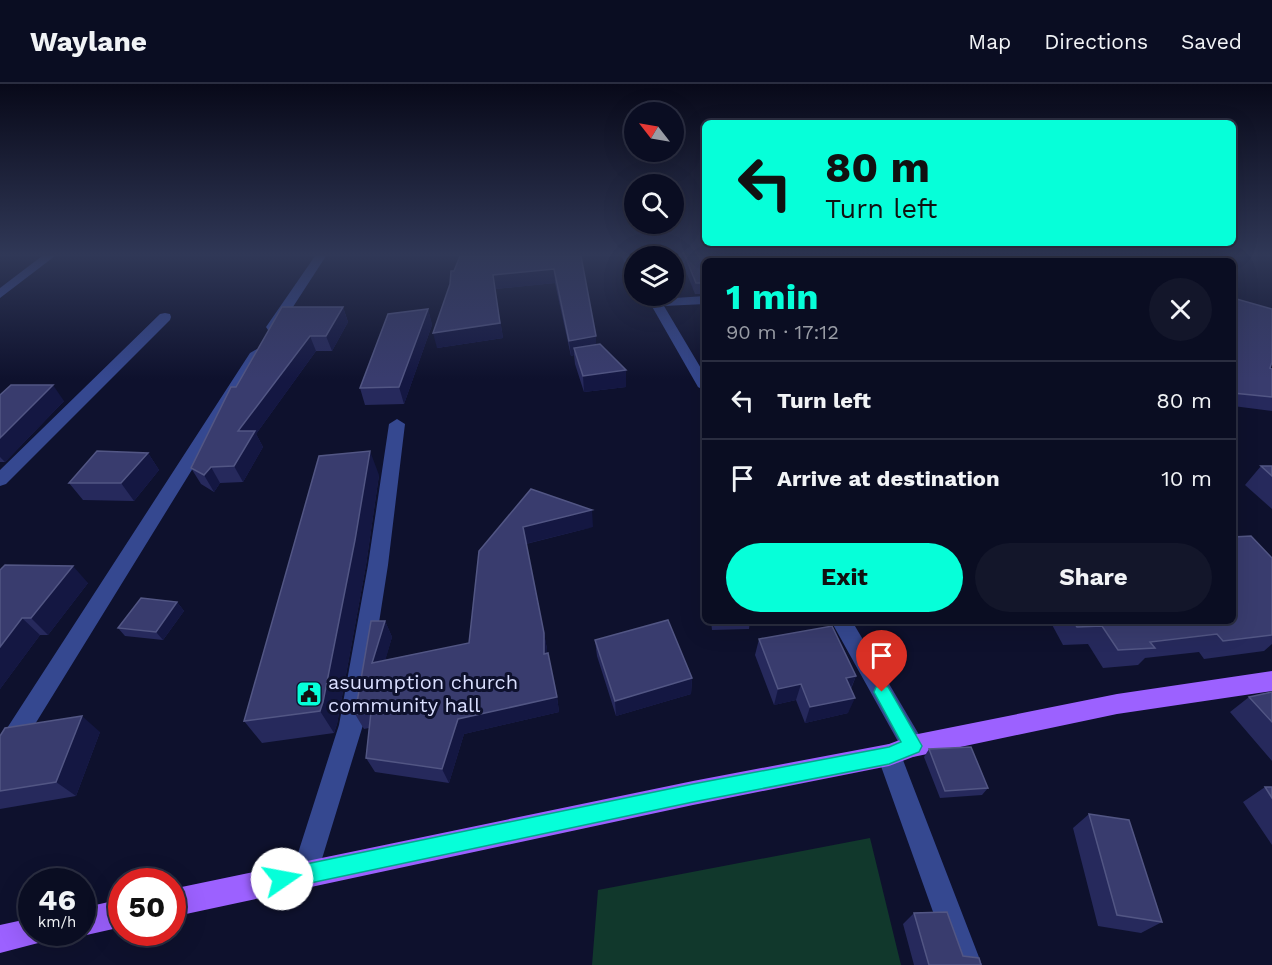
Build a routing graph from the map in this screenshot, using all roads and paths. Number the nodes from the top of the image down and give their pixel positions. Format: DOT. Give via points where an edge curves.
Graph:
graph roads {
  1 [pos="291,297"];
  2 [pos="684,300"];
  3 [pos="702,300"];
  4 [pos="658,306"];
  5 [pos="165,317"];
  6 [pos="702,382"];
  7 [pos="397,424"];
  8 [pos="0,480"];
  9 [pos="842,624"];
  10 [pos="1272,681"];
  11 [pos="901,750"];
  12 [pos="0,760"];
  13 [pos="304,875"];
  14 [pos="186,900"];
  15 [pos="18,935"];
  16 [pos="0,939"];
  17 [pos="967,965"];
  1 -- 12 [label="street"];
  2 -- 3 [label="street"];
  4 -- 6 [label="street"];
  5 -- 8 [label="street"];
  7 -- 13 [label="street" via="351,725"];
  9 -- 11 [label="street"];
  10 -- 11 [label="main road" via="1117,705"];
  11 -- 13 [label="main road"];
  11 -- 17 [label="street"];
  13 -- 14 [label="main road"];
  15 -- 16 [label="main road"];
}
